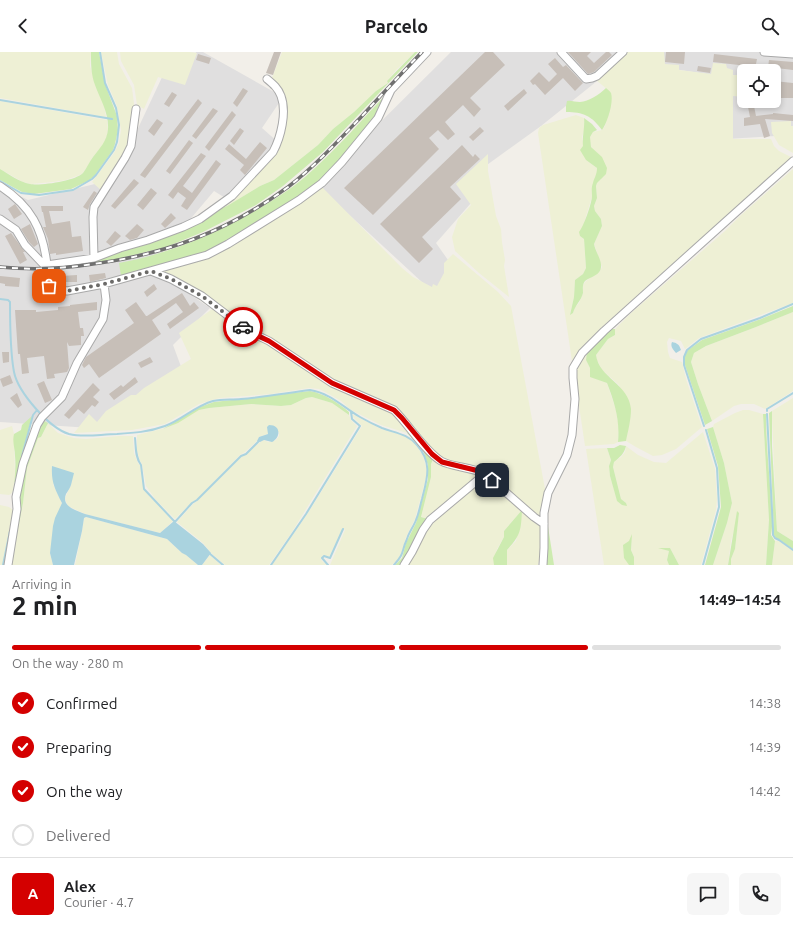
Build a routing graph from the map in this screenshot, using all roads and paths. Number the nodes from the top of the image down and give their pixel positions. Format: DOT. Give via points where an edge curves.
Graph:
graph roads {
  1 [pos="427,52"];
  2 [pos="561,52"];
  3 [pos="623,52"];
  4 [pos="764,52"];
  5 [pos="793,54"];
  6 [pos="267,79"];
  7 [pos="136,109"];
  8 [pos="793,161"];
  9 [pos="0,186"];
  10 [pos="0,220"];
  11 [pos="94,258"];
  12 [pos="46,266"];
  13 [pos="151,271"];
  14 [pos="104,284"];
  15 [pos="485,474"];
  16 [pos="544,524"];
  17 [pos="8,565"];
  18 [pos="404,565"];
  19 [pos="542,565"];
  1 -- 13 [label="street" via="391,90 378,118 322,183 299,200 207,255"];
  2 -- 3 [label="street" via="586,79 598,76"];
  4 -- 5 [label="street"];
  6 -- 11 [label="street" via="276,86 281,96 282,116 277,144 255,173 232,196 200,219"];
  7 -- 11 [label="street" via="131,146 94,207"];
  8 -- 16 [label="street" via="604,331 577,360 573,378 575,399 572,435 567,455 548,492"];
  9 -- 12 [label="street" via="20,201 34,220 42,237"];
  10 -- 12 [label="street" via="16,230 25,245"];
  11 -- 12 [label="street"];
  12 -- 14 [label="street" via="46,282 55,289 67,291"];
  13 -- 14 [label="street"];
  13 -- 15 [label="street" via="202,296 248,331 269,341 332,383 394,410 442,462"];
  14 -- 17 [label="street" via="105,313 77,363 62,397 37,425 23,464 16,497 17,509"];
  15 -- 16 [label="street"];
  15 -- 18 [label="street" via="430,520"];
  16 -- 19 [label="street"];
}
